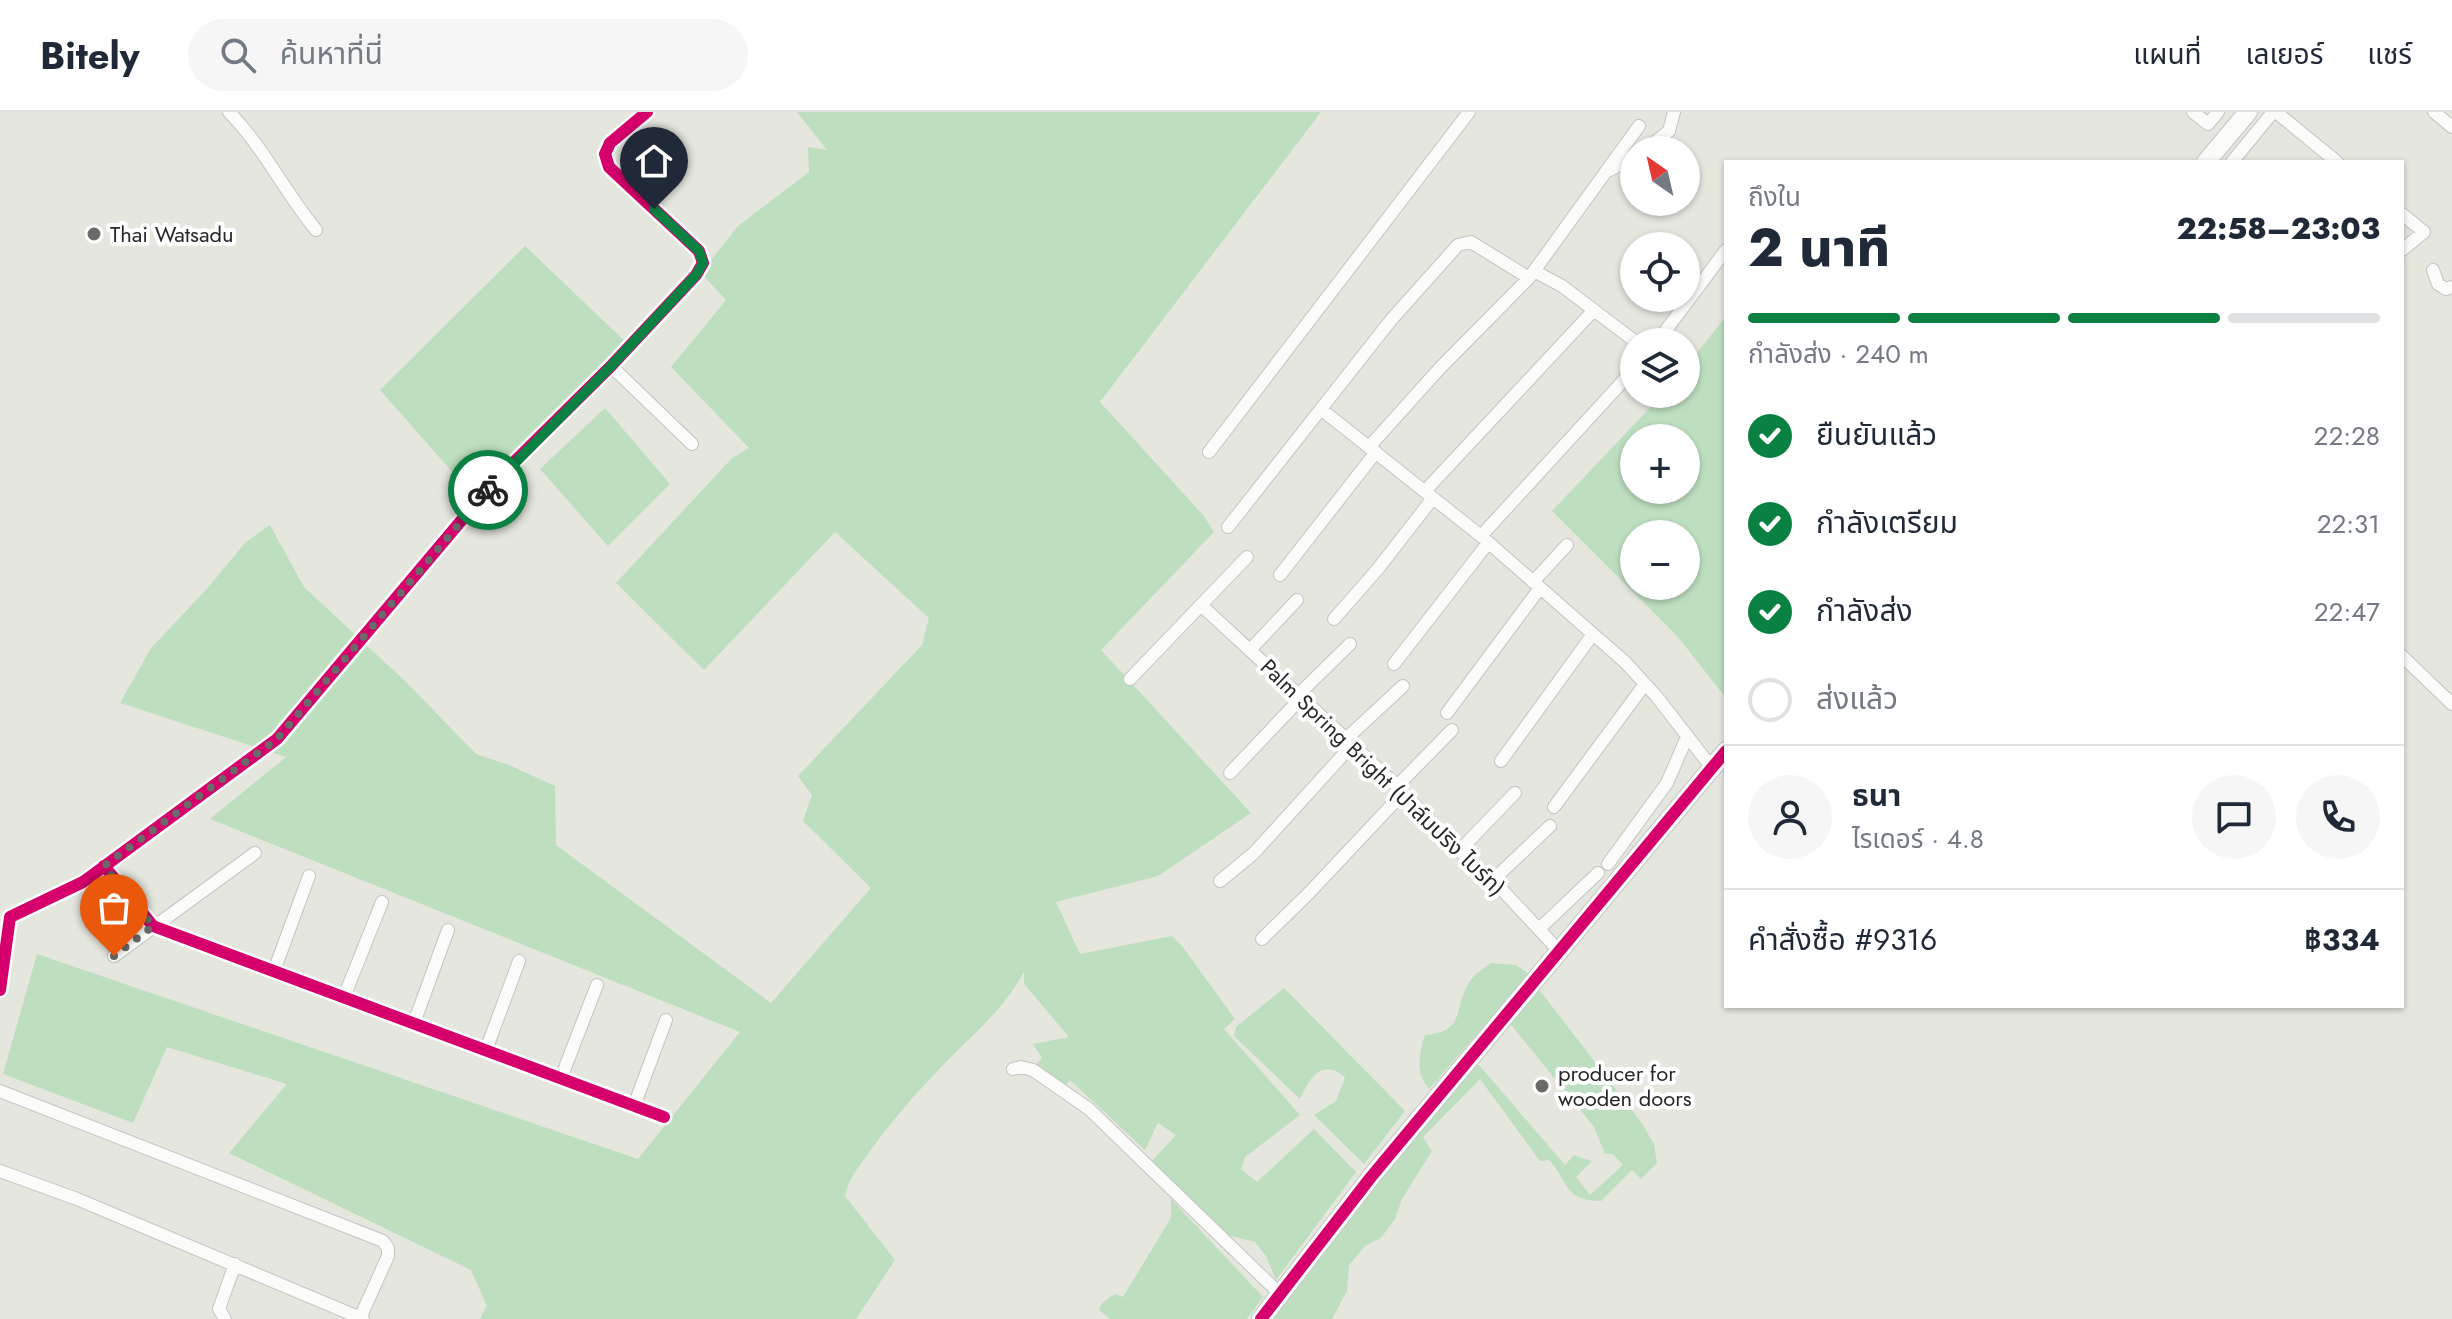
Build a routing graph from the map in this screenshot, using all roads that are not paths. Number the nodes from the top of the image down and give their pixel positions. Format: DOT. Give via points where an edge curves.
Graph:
graph roads {
  1 [pos="229,112"];
  2 [pos="647,112"];
  3 [pos="1469,112"];
  4 [pos="1674,112"];
  5 [pos="2193,112"];
  6 [pos="2218,112"];
  7 [pos="2248,112"];
  8 [pos="2274,112"];
  9 [pos="2434,112"];
  10 [pos="1639,126"];
  11 [pos="2452,127"];
  12 [pos="1663,136"];
  13 [pos="2208,160"];
  14 [pos="2234,160"];
  15 [pos="2334,160"];
  16 [pos="1620,164"];
  17 [pos="1604,174"];
  18 [pos="2404,216"];
  19 [pos="316,230"];
  20 [pos="2404,248"];
  21 [pos="1724,253"];
  22 [pos="2433,270"];
  23 [pos="1531,274"];
  24 [pos="2452,287"];
  25 [pos="1594,310"];
  26 [pos="1668,328"];
  27 [pos="1620,330"];
  28 [pos="611,366"];
  29 [pos="1620,385"];
  30 [pos="1322,410"];
  31 [pos="692,444"];
  32 [pos="1372,449"];
  33 [pos="1209,452"];
  34 [pos="1429,494"];
  35 [pos="1228,527"];
  36 [pos="1485,540"];
  37 [pos="1567,545"];
  38 [pos="1247,557"];
  39 [pos="1280,575"];
  40 [pos="1537,585"];
  41 [pos="1297,600"];
  42 [pos="1202,606"];
  43 [pos="1334,619"];
  44 [pos="1593,634"];
  45 [pos="1350,644"];
  46 [pos="1250,650"];
  47 [pos="2404,658"];
  48 [pos="1394,664"];
  49 [pos="1130,679"];
  50 [pos="1645,684"];
  51 [pos="1403,686"];
  52 [pos="1300,696"];
  53 [pos="2452,704"];
  54 [pos="1447,713"];
  55 [pos="1452,730"];
  56 [pos="1687,737"];
  57 [pos="1350,741"];
  58 [pos="1724,753"];
  59 [pos="1501,761"];
  60 [pos="1712,768"];
  61 [pos="1230,773"];
  62 [pos="1400,789"];
  63 [pos="1515,793"];
  64 [pos="1554,807"];
  65 [pos="1550,826"];
  66 [pos="1459,851"];
  67 [pos="255,853"];
  68 [pos="104,866"];
  69 [pos="309,876"];
  70 [pos="1493,880"];
  71 [pos="1220,881"];
  72 [pos="382,902"];
  73 [pos="153,926"];
  74 [pos="1539,929"];
  75 [pos="448,930"];
  76 [pos="1262,939"];
  77 [pos="1560,952"];
  78 [pos="114,956"];
  79 [pos="519,961"];
  80 [pos="274,971"];
  81 [pos="597,985"];
  82 [pos="0,990"];
  83 [pos="344,997"];
  84 [pos="666,1020"];
  85 [pos="414,1023"];
  86 [pos="486,1050"];
  87 [pos="1013,1069"];
  88 [pos="561,1078"];
  89 [pos="0,1091"];
  90 [pos="634,1106"];
  91 [pos="664,1117"];
  92 [pos="0,1171"];
  93 [pos="235,1264"];
  94 [pos="1279,1293"];
  95 [pos="361,1318"];
  96 [pos="225,1319"];
  97 [pos="1261,1319"];
  1 -- 19 [label="street" via="258,143"];
  2 -- 28 [label="street" via="610,143 605,154 609,167 699,251 703,263"];
  3 -- 33 [label="street"];
  4 -- 12 [label="street"];
  5 -- 6 [label="street" via="2208,124"];
  7 -- 13 [label="street"];
  8 -- 14 [label="street"];
  8 -- 15 [label="street"];
  9 -- 11 [label="street"];
  10 -- 17 [label="street"];
  16 -- 17 [label="street"];
  17 -- 23 [label="street"];
  18 -- 20 [label="street" via="2424,232"];
  21 -- 26 [label="street"];
  22 -- 24 [label="street" via="2438,284"];
  23 -- 25 [label="street" via="1562,286"];
  23 -- 30 [label="street" via="1471,242 1461,242 1391,320"];
  23 -- 32 [label="street" via="1440,368"];
  25 -- 27 [label="street"];
  25 -- 34 [label="street"];
  28 -- 31 [label="street"];
  28 -- 68 [label="street" via="493,483 277,739"];
  29 -- 36 [label="street"];
  30 -- 32 [label="street"];
  30 -- 35 [label="street"];
  32 -- 34 [label="street"];
  32 -- 39 [label="street"];
  34 -- 36 [label="street"];
  34 -- 43 [label="street" via="1377,570"];
  36 -- 40 [label="street"];
  36 -- 48 [label="street"];
  37 -- 40 [label="street"];
  38 -- 42 [label="street"];
  40 -- 44 [label="street"];
  40 -- 54 [label="street"];
  41 -- 46 [label="street"];
  42 -- 46 [label="street, Palm Spring Bright (ปาล์มปริง ไบร์ท)"];
  42 -- 49 [label="street"];
  44 -- 50 [label="street"];
  44 -- 59 [label="street"];
  45 -- 52 [label="street"];
  46 -- 52 [label="street, Palm Spring Bright (ปาล์มปริง ไบร์ท)"];
  47 -- 53 [label="street"];
  50 -- 56 [label="street"];
  50 -- 64 [label="street"];
  51 -- 57 [label="street"];
  52 -- 57 [label="street, Palm Spring Bright (ปาล์มปริง ไบร์ท)"];
  52 -- 61 [label="street"];
  55 -- 62 [label="street"];
  56 -- 60 [label="street"];
  56 -- 74 [label="street" via="1667,783 1603,868"];
  57 -- 62 [label="street, Palm Spring Bright (ปาล์มปริง ไบร์ท)"];
  57 -- 71 [label="street" via="1254,853"];
  58 -- 60 [label="street"];
  60 -- 77 [label="street"];
  62 -- 66 [label="street, Palm Spring Bright (ปาล์มปริง ไบร์ท)"];
  62 -- 76 [label="street"];
  63 -- 66 [label="street"];
  65 -- 70 [label="street"];
  66 -- 70 [label="street, Palm Spring Bright (ปาล์มปริง ไบร์ท)"];
  67 -- 73 [label="street"];
  68 -- 73 [label="street"];
  68 -- 82 [label="street" via="83,882 10,917"];
  69 -- 80 [label="street"];
  70 -- 74 [label="street, Palm Spring Bright (ปาล์มปริง ไบร์ท)"];
  72 -- 83 [label="street"];
  73 -- 78 [label="street"];
  73 -- 80 [label="street"];
  74 -- 77 [label="street, Palm Spring Bright (ปาล์มปริง ไบร์ท)"];
  75 -- 85 [label="street"];
  77 -- 94 [label="street"];
  79 -- 86 [label="street"];
  80 -- 83 [label="street"];
  81 -- 88 [label="street"];
  83 -- 85 [label="street"];
  84 -- 90 [label="street"];
  85 -- 86 [label="street"];
  86 -- 88 [label="street"];
  87 -- 94 [label="street" via="1033,1070 1089,1109"];
  88 -- 90 [label="street"];
  89 -- 95 [label="street" via="383,1241 388,1256"];
  90 -- 91 [label="street"];
  92 -- 93 [label="street"];
  93 -- 95 [label="street"];
  93 -- 96 [label="street" via="219,1309"];
  94 -- 97 [label="street"];
}
